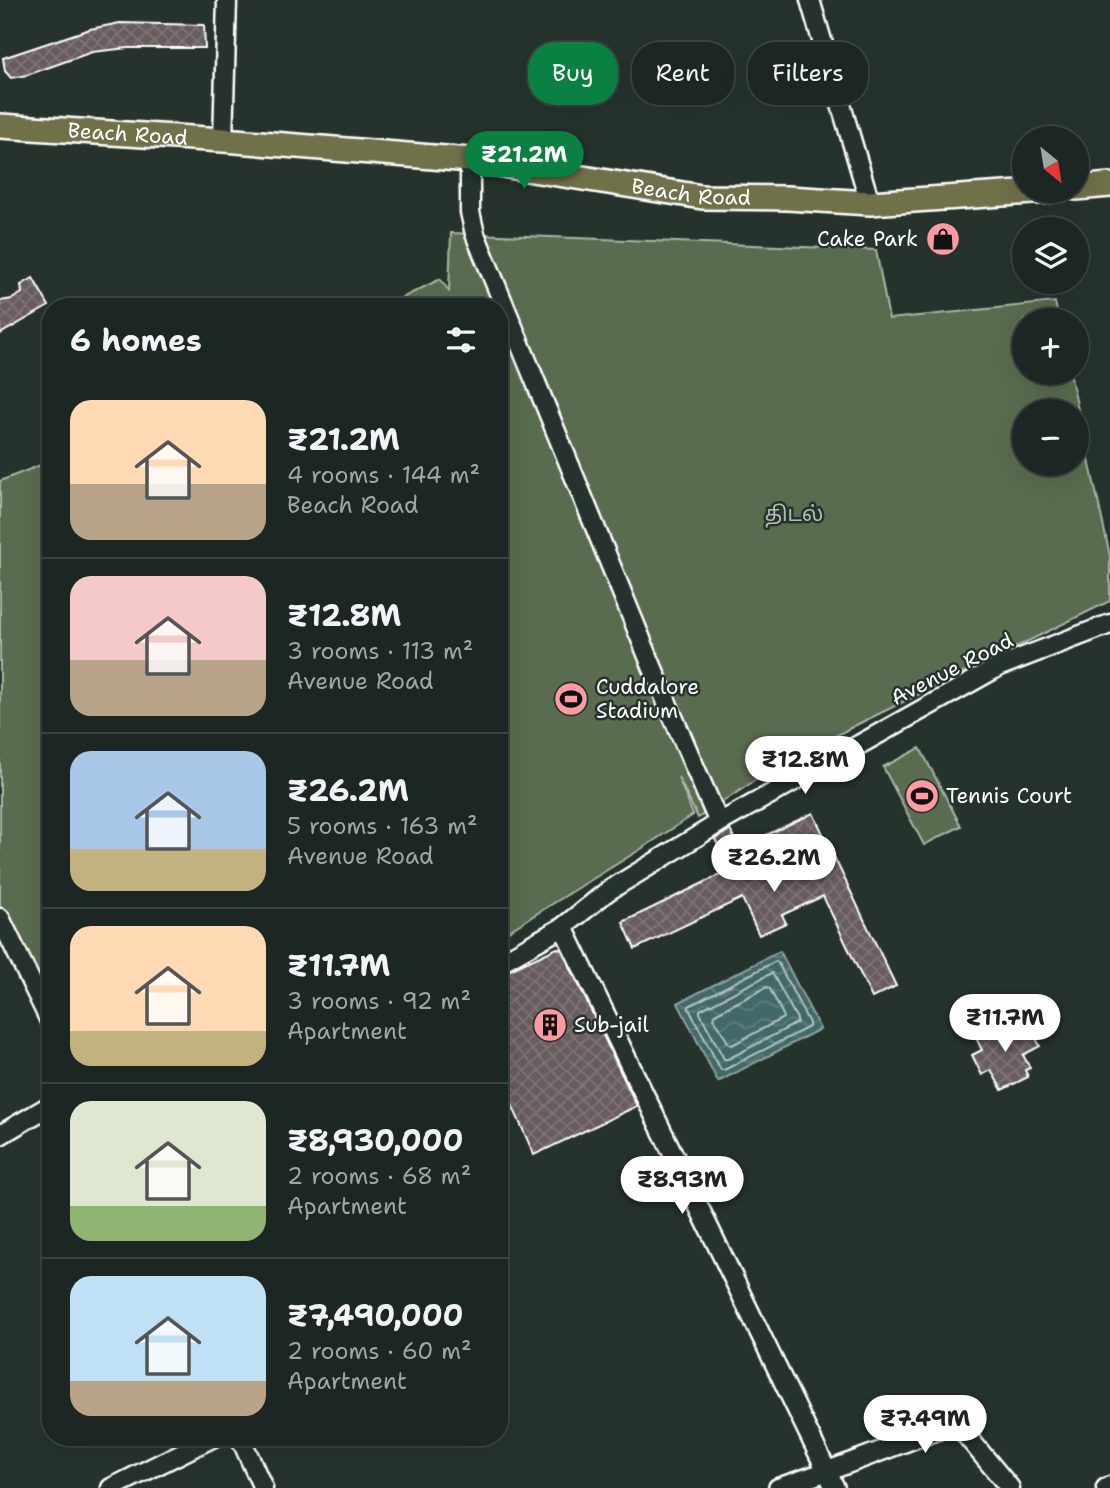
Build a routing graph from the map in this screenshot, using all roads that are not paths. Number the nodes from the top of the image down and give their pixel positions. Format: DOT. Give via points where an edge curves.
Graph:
graph roads {
  1 [pos="227,0"];
  2 [pos="810,0"];
  3 [pos="0,126"];
  4 [pos="223,140"];
  5 [pos="470,160"];
  6 [pos="1110,186"];
  7 [pos="1089,187"];
  8 [pos="1012,193"];
  9 [pos="870,203"];
  10 [pos="501,298"];
  11 [pos="508,315"];
  12 [pos="1110,624"];
  13 [pos="719,823"];
  14 [pos="0,918"];
  15 [pos="563,927"];
  16 [pos="508,958"];
  17 [pos="42,1004"];
  18 [pos="42,1110"];
  19 [pos="0,1135"];
  20 [pos="196,1446"];
  21 [pos="244,1446"];
  22 [pos="832,1480"];
  23 [pos="111,1488"];
  24 [pos="263,1488"];
  25 [pos="778,1488"];
  26 [pos="1010,1488"];
  1 -- 4 [label="street"];
  2 -- 9 [label="street"];
  3 -- 4 [label="main road, Beach Road"];
  4 -- 5 [label="main road, Beach Road"];
  5 -- 9 [label="main road, Beach Road" via="702,197"];
  5 -- 10 [label="street" via="470,212"];
  6 -- 7 [label="main road"];
  8 -- 9 [label="main road, Beach Road"];
  11 -- 13 [label="street"];
  12 -- 13 [label="street, Avenue Road" via="1000,666"];
  13 -- 15 [label="street, Avenue Road" via="608,891"];
  14 -- 17 [label="street"];
  15 -- 16 [label="street, Avenue Road"];
  15 -- 22 [label="street"];
  18 -- 19 [label="street"];
  20 -- 23 [label="street"];
  21 -- 24 [label="street"];
  22 -- 25 [label="street"];
  22 -- 26 [label="street" via="956,1423"];
}
